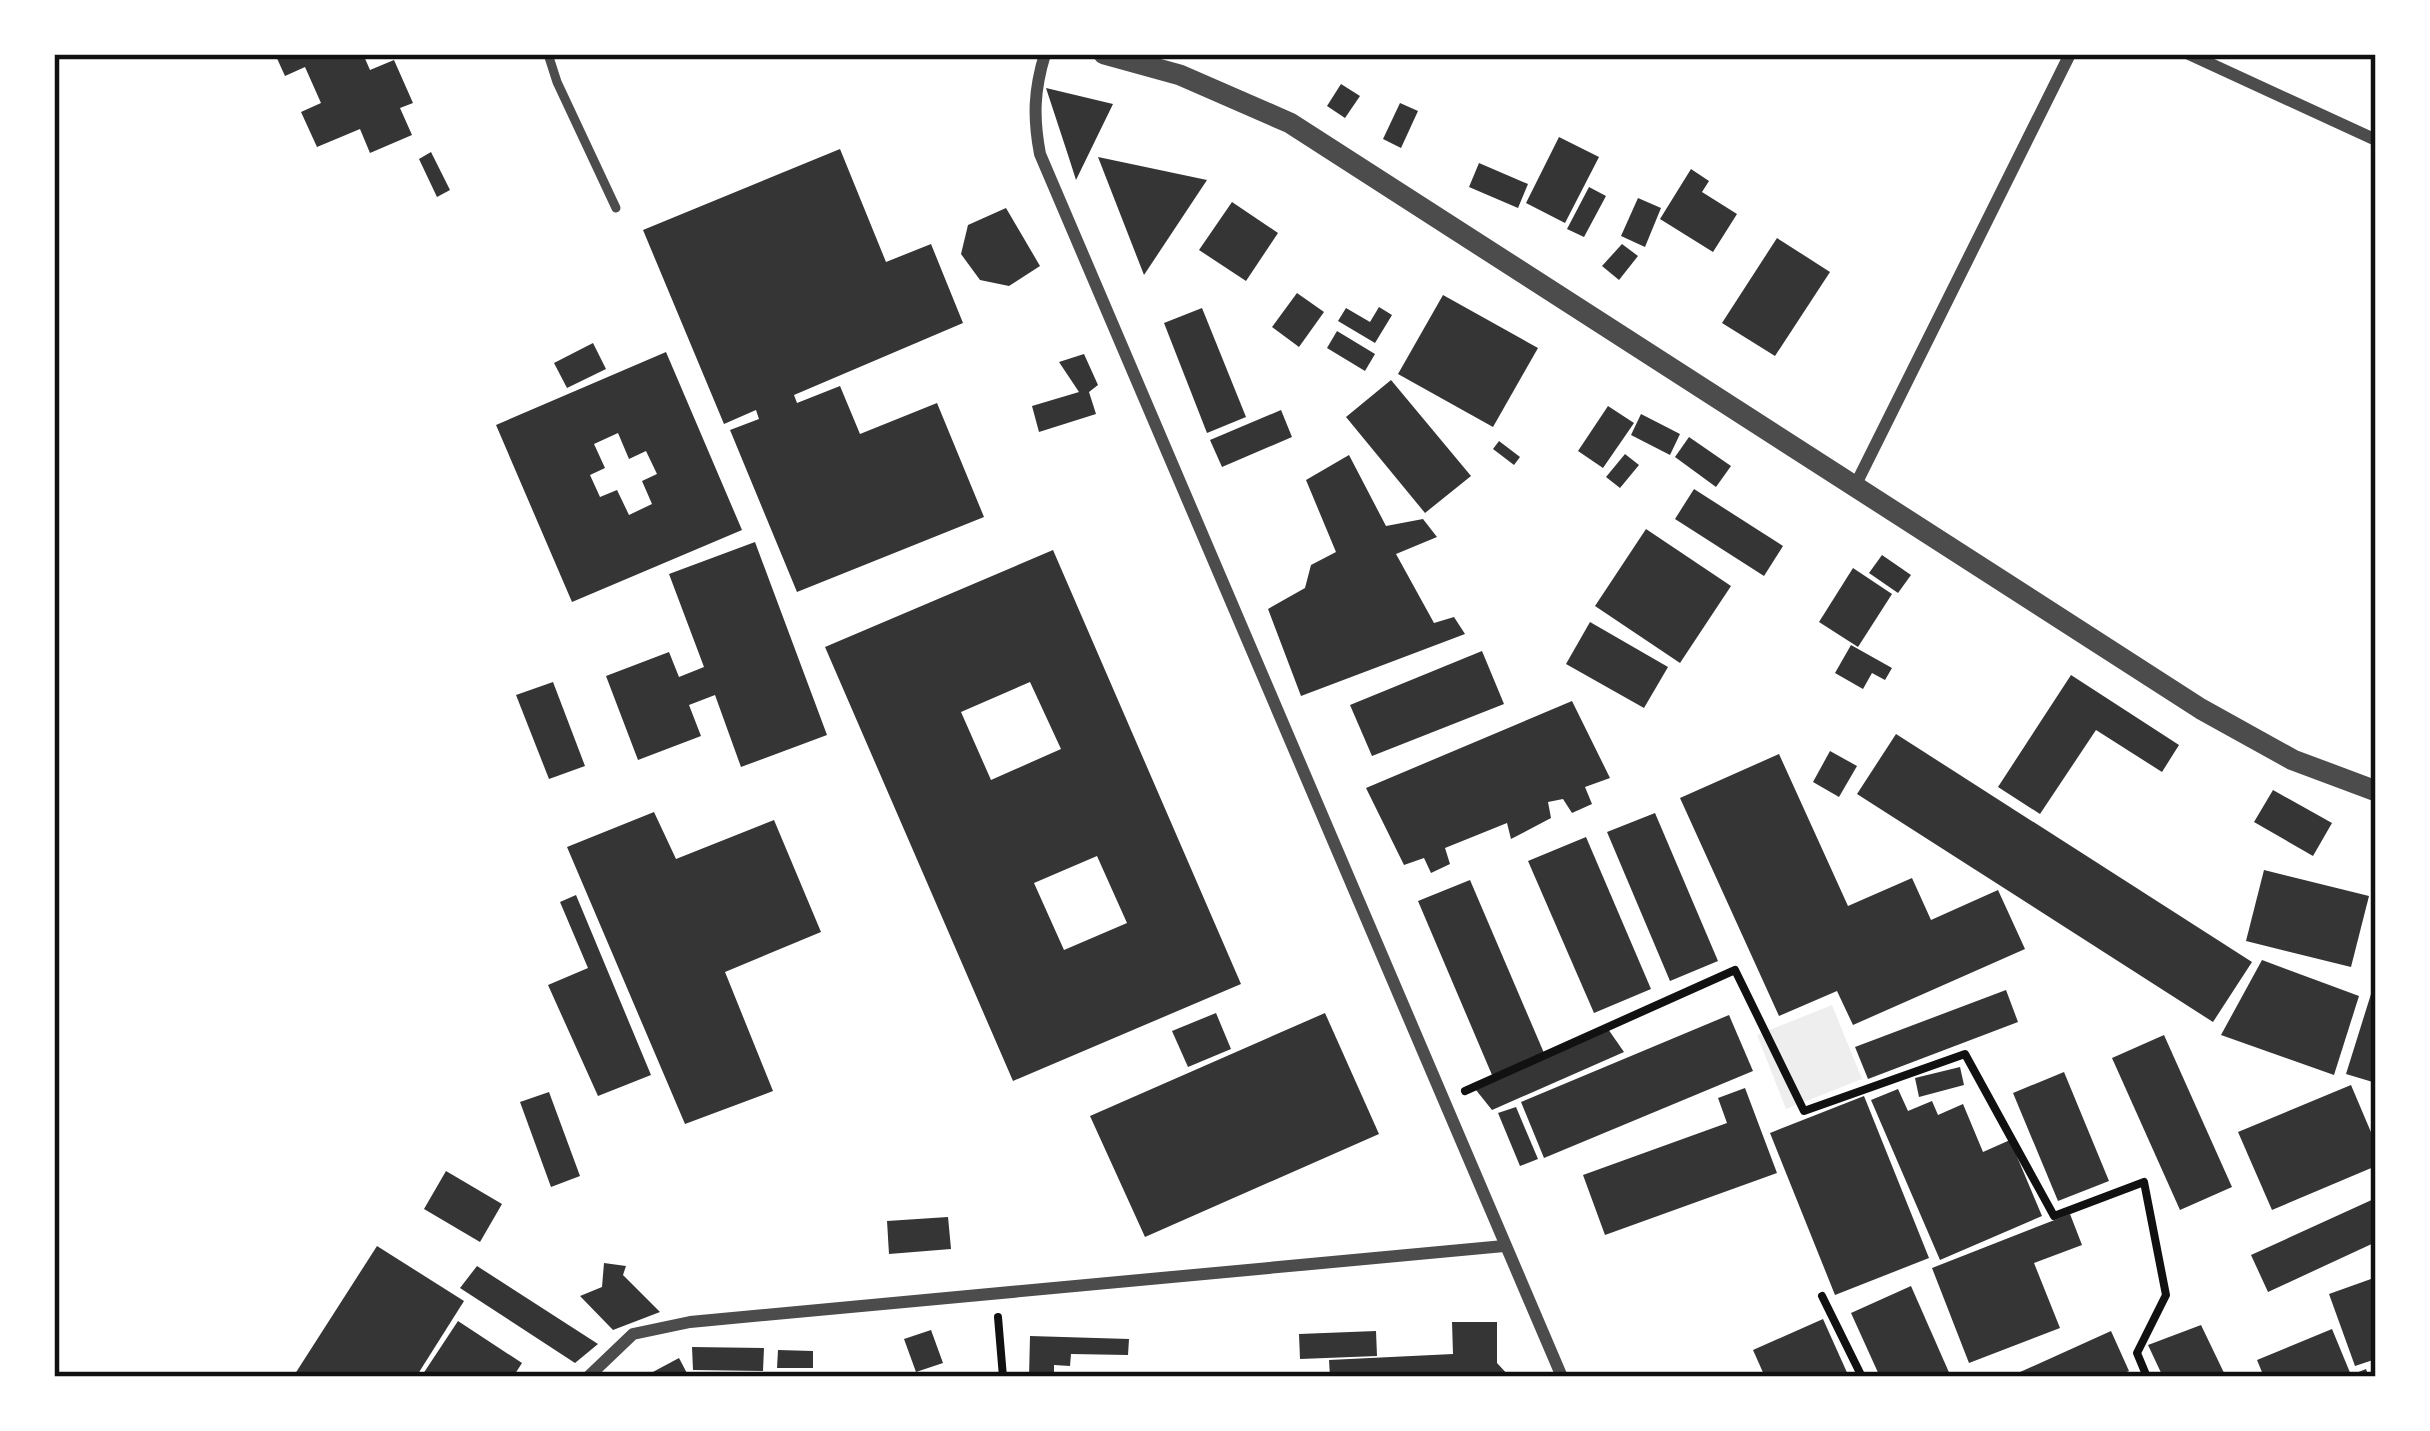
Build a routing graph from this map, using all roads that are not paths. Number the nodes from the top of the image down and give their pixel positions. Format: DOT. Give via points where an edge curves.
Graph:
graph roads {
  1 [pos="548,54"];
  2 [pos="1045,54"];
  3 [pos="1104,54"];
  4 [pos="2070,54"];
  5 [pos="2189,54"];
  6 [pos="2376,140"];
  7 [pos="616,208"];
  8 [pos="1855,487"];
  9 [pos="2376,791"];
  10 [pos="1504,1246"];
  11 [pos="588,1377"];
  12 [pos="1562,1377"];
  1 -- 7 [label="lane"];
  2 -- 10 [label="street" via="1034,91 1040,154"];
  3 -- 8 [label="street" via="1180,75 1291,123"];
  4 -- 8 [label="street"];
  5 -- 6 [label="street"];
  8 -- 9 [label="street" via="2200,709 2294,760"];
  10 -- 11 [label="street" via="690,1322 633,1334"];
  10 -- 12 [label="street"];
}
